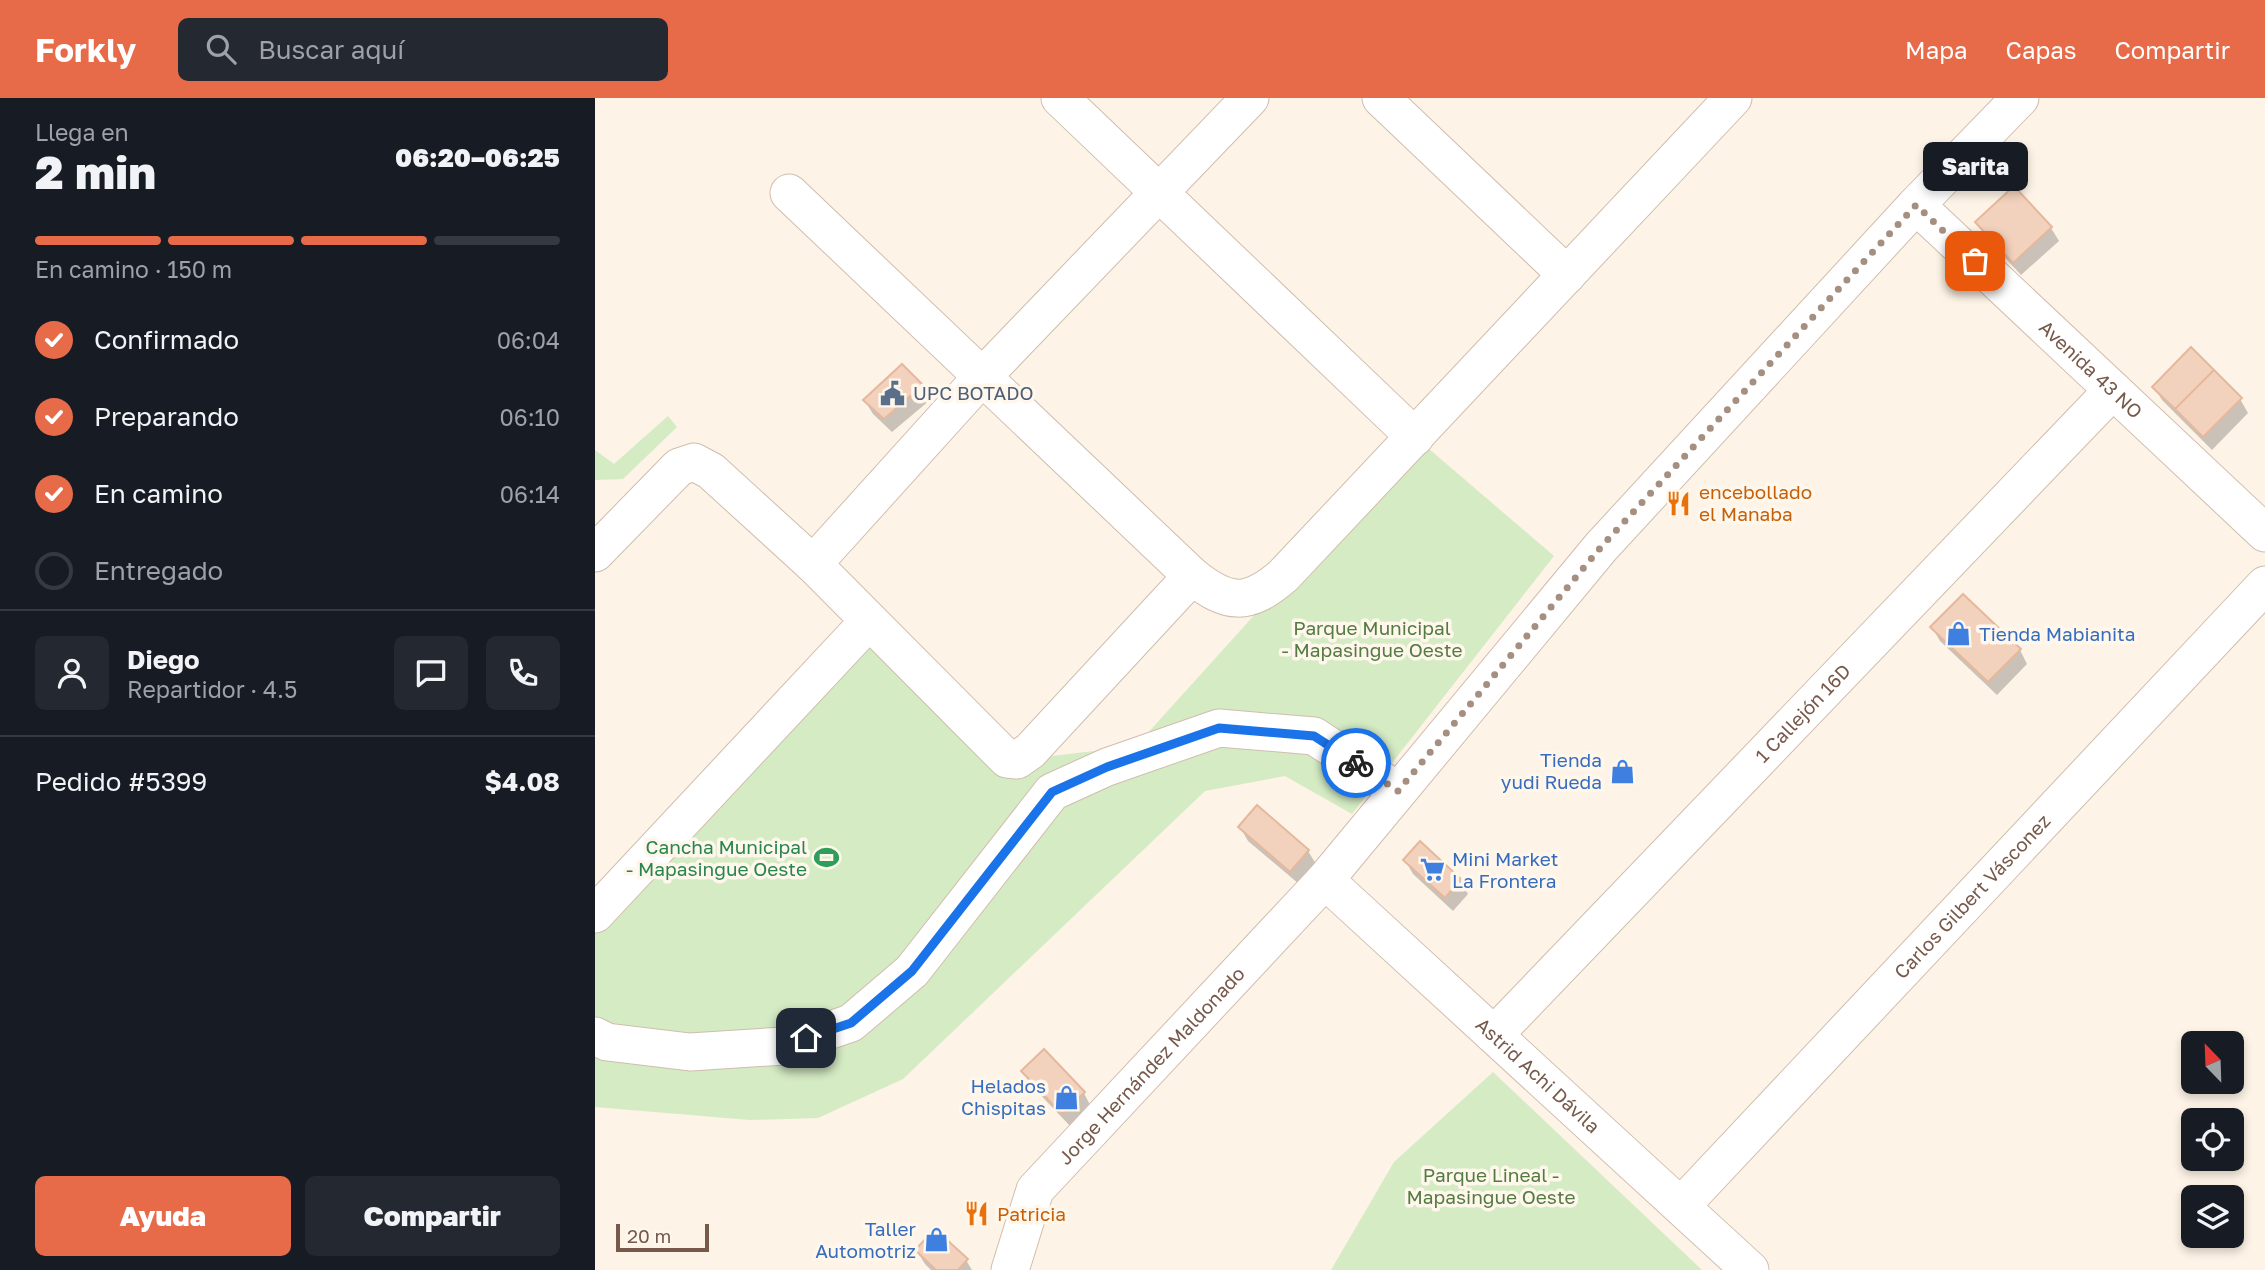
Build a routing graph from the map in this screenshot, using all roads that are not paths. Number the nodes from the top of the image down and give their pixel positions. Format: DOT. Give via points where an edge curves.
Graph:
graph roads {
  1 [pos="1060,98"];
  2 [pos="1250,98"];
  3 [pos="1381,98"];
  4 [pos="2020,98"];
  5 [pos="1717,104"];
  6 [pos="1159,192"];
  7 [pos="789,193"];
  8 [pos="1916,205"];
  9 [pos="1567,275"];
  10 [pos="982,377"];
  11 [pos="2113,390"];
  12 [pos="1415,437"];
  13 [pos="2265,533"];
  14 [pos="595,553"];
  15 [pos="813,564"];
  16 [pos="1192,576"];
  17 [pos="2265,585"];
  18 [pos="869,621"];
  19 [pos="1398,791"];
  20 [pos="1325,880"];
  21 [pos="595,914"];
  22 [pos="1495,1035"];
  23 [pos="595,1036"];
  24 [pos="1681,1206"];
  25 [pos="1010,1270"];
  26 [pos="1750,1270"];
  1 -- 6 [label="street"];
  2 -- 6 [label="street"];
  3 -- 9 [label="street"];
  4 -- 8 [label="street, Jorge Hernández Maldonado"];
  5 -- 9 [label="street"];
  6 -- 10 [label="street"];
  6 -- 12 [label="street"];
  7 -- 10 [label="street"];
  8 -- 11 [label="street, Avenida 43 NO"];
  8 -- 19 [label="street, Jorge Hernández Maldonado" via="1601,547"];
  9 -- 12 [label="street"];
  10 -- 15 [label="street"];
  10 -- 16 [label="street"];
  11 -- 13 [label="street, Avenida 43 NO"];
  11 -- 22 [label="street, 1 Callejón 16D"];
  12 -- 16 [label="street" via="1264,593 1226,597"];
  14 -- 15 [label="street" via="679,467 694,461 711,471"];
  15 -- 18 [label="street"];
  16 -- 18 [label="street" via="1017,760 1007,759"];
  17 -- 24 [label="street, Carlos Gilbert Vásconez"];
  18 -- 21 [label="street"];
  19 -- 20 [label="street, Jorge Hernández Maldonado"];
  19 -- 23 [label="street" via="1314,736 1219,728 1107,767 1052,792 912,971 851,1023 784,1046 690,1052 607,1042"];
  20 -- 22 [label="street, Astrid Achi Dávila"];
  20 -- 25 [label="street, Jorge Hernández Maldonado" via="1035,1191"];
  22 -- 24 [label="street, Astrid Achi Dávila"];
  24 -- 26 [label="street, Astrid Achi Dávila"];
}
